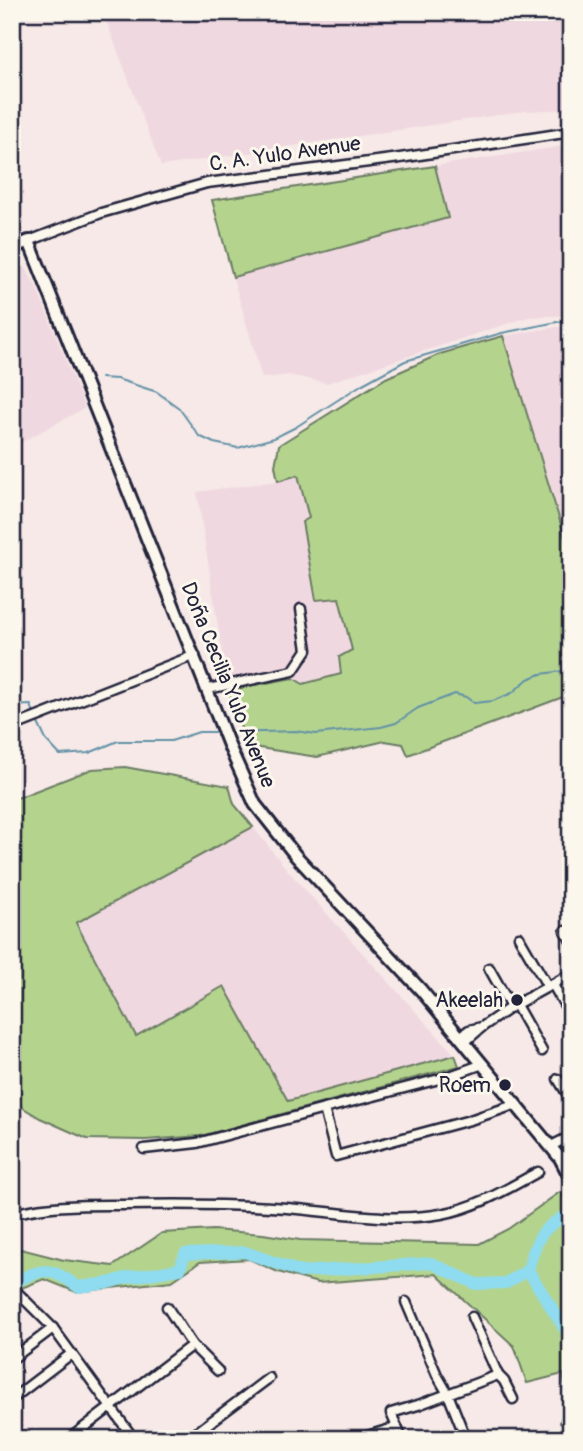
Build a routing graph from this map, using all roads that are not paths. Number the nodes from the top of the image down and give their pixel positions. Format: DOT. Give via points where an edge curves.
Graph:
graph roads {
  1 [pos="571,132"];
  2 [pos="29,241"];
  3 [pos="12,248"];
  4 [pos="301,609"];
  5 [pos="195,655"];
  6 [pos="208,689"];
  7 [pos="12,727"];
  8 [pos="565,931"];
  9 [pos="519,937"];
  10 [pos="571,941"];
  11 [pos="489,968"];
  12 [pos="571,974"];
  13 [pos="550,986"];
  14 [pos="514,1006"];
  15 [pos="571,1016"];
  16 [pos="463,1040"];
  17 [pos="542,1051"];
  18 [pos="483,1064"];
  19 [pos="558,1079"];
  20 [pos="571,1100"];
  21 [pos="514,1105"];
  22 [pos="324,1109"];
  23 [pos="571,1136"];
  24 [pos="551,1146"];
  25 [pos="144,1149"];
  26 [pos="538,1172"];
  27 [pos="571,1179"];
  28 [pos="12,1215"];
  29 [pos="13,1288"];
  30 [pos="406,1302"];
  31 [pos="167,1307"];
  32 [pos="472,1317"];
  33 [pos="53,1328"];
  34 [pos="192,1345"];
  35 [pos="71,1354"];
  36 [pos="12,1359"];
  37 [pos="218,1371"];
  38 [pos="498,1375"];
  39 [pos="269,1378"];
  40 [pos="449,1394"];
  41 [pos="12,1399"];
  42 [pos="513,1399"];
  43 [pos="110,1408"];
  44 [pos="397,1427"];
  45 [pos="69,1439"];
  46 [pos="134,1439"];
  47 [pos="188,1439"];
  48 [pos="357,1439"];
  49 [pos="402,1439"];
  50 [pos="466,1439"];
  1 -- 2 [label="street, C. A. Yulo Avenue" via="207,183 101,213"];
  2 -- 3 [label="main road, C. A. Yulo Avenue"];
  2 -- 5 [label="main road, Doña Cecilia Yulo Avenue"];
  4 -- 6 [label="street" via="307,650 293,671"];
  5 -- 6 [label="main road, Doña Cecilia Yulo Avenue"];
  5 -- 7 [label="street"];
  6 -- 16 [label="main road, Doña Cecilia Yulo Avenue" via="255,804 296,856"];
  8 -- 10 [label="street"];
  9 -- 13 [label="street"];
  11 -- 14 [label="street"];
  12 -- 13 [label="street"];
  13 -- 14 [label="street"];
  13 -- 15 [label="street"];
  14 -- 16 [label="street" via="469,1030"];
  14 -- 17 [label="street"];
  16 -- 18 [label="main road, Doña Cecilia Yulo Avenue"];
  18 -- 21 [label="main road, Doña Cecilia Yulo Avenue"];
  18 -- 22 [label="street"];
  19 -- 20 [label="street"];
  21 -- 22 [label="street" via="336,1156"];
  21 -- 24 [label="main road, Doña Cecilia Yulo Avenue"];
  22 -- 25 [label="street" via="197,1143"];
  23 -- 24 [label="street"];
  24 -- 27 [label="main road, Doña Cecilia Yulo Avenue"];
  26 -- 28 [label="street" via="488,1199 442,1214 414,1217 201,1203 71,1206"];
  29 -- 33 [label="street"];
  30 -- 40 [label="street"];
  31 -- 34 [label="street"];
  32 -- 38 [label="street"];
  33 -- 35 [label="street"];
  33 -- 36 [label="street"];
  34 -- 37 [label="street"];
  34 -- 43 [label="street"];
  35 -- 41 [label="street"];
  35 -- 43 [label="street"];
  38 -- 40 [label="street"];
  38 -- 42 [label="street"];
  39 -- 47 [label="street"];
  40 -- 44 [label="street" via="391,1413"];
  40 -- 50 [label="street"];
  43 -- 45 [label="street"];
  43 -- 46 [label="street"];
  44 -- 48 [label="street"];
  44 -- 49 [label="street"];
}
